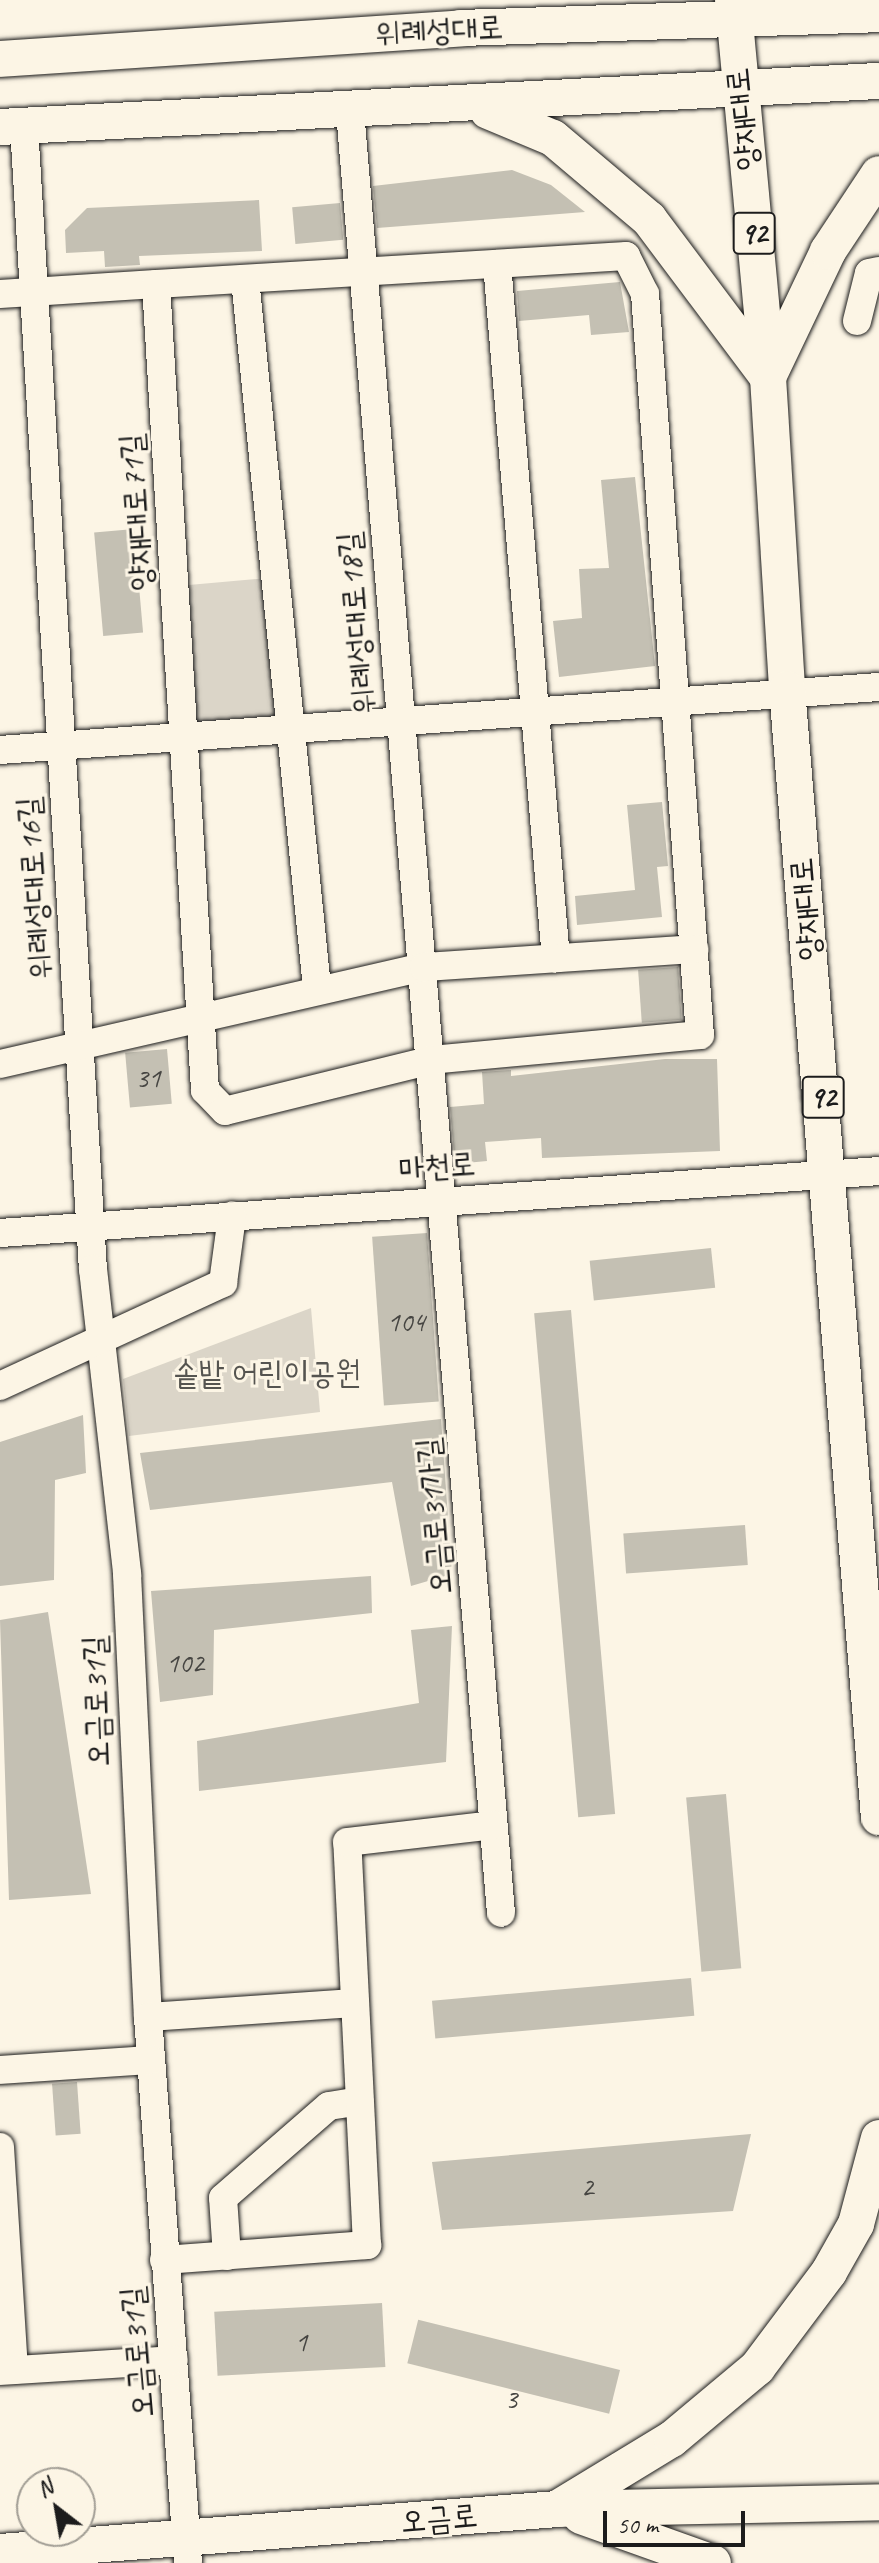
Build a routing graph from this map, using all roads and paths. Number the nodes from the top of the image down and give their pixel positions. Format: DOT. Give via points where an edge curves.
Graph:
graph roads {
  1 [pos="545,0"];
  2 [pos="734,8"];
  3 [pos="879,14"];
  4 [pos="461,28"];
  5 [pos="0,59"];
  6 [pos="879,81"];
  7 [pos="739,88"];
  8 [pos="472,105"];
  9 [pos="350,111"];
  10 [pos="12,127"];
  11 [pos="879,174"];
  12 [pos="497,264"];
  13 [pos="879,271"];
  14 [pos="362,272"];
  15 [pos="245,279"];
  16 [pos="156,284"];
  17 [pos="33,292"];
  18 [pos="0,294"];
  19 [pos="857,321"];
  20 [pos="768,377"];
  21 [pos="879,687"];
  22 [pos="787,689"];
  23 [pos="674,698"];
  24 [pos="535,709"];
  25 [pos="399,719"];
  26 [pos="291,727"];
  27 [pos="185,736"];
  28 [pos="58,745"];
  29 [pos="0,750"];
  30 [pos="694,949"];
  31 [pos="556,959"];
  32 [pos="424,967"];
  33 [pos="317,988"];
  34 [pos="204,1021"];
  35 [pos="81,1047"];
  36 [pos="432,1060"];
  37 [pos="0,1064"];
  38 [pos="879,1171"];
  39 [pos="829,1173"];
  40 [pos="443,1201"];
  41 [pos="232,1216"];
  42 [pos="91,1226"];
  43 [pos="0,1233"];
  44 [pos="100,1340"];
  45 [pos="0,1386"];
  46 [pos="879,1817"];
  47 [pos="493,1825"];
  48 [pos="501,1913"];
  49 [pos="355,2003"];
  50 [pos="148,2017"];
  51 [pos="151,2060"];
  52 [pos="0,2070"];
  53 [pos="360,2101"];
  54 [pos="879,2138"];
  55 [pos="0,2147"];
  56 [pos="227,2256"];
  57 [pos="164,2260"];
  58 [pos="174,2360"];
  59 [pos="7,2370"];
  60 [pos="879,2502"];
  61 [pos="557,2509"];
  62 [pos="0,2552"];
  63 [pos="188,2552"];
  64 [pos="713,2563"];
  1 -- 4 [label="main road"];
  2 -- 3 [label="main road, 위례성대로"];
  2 -- 4 [label="main road, 위례성대로"];
  2 -- 7 [label="main road, 양재대로 / 92"];
  4 -- 5 [label="main road, 위례성대로"];
  6 -- 7 [label="main road"];
  7 -- 8 [label="main road"];
  7 -- 20 [label="main road, 양재대로 / 92"];
  8 -- 9 [label="main road"];
  8 -- 20 [label="main road" via="534,126 609,183 666,236"];
  9 -- 10 [label="main road"];
  9 -- 14 [label="street, 위례성대로18길"];
  10 -- 17 [label="street, 위례성대로16길"];
  11 -- 20 [label="main road" via="828,251"];
  12 -- 14 [label="street"];
  12 -- 23 [label="street" via="626,256 645,294"];
  12 -- 24 [label="street"];
  13 -- 19 [label="street" via="869,273"];
  14 -- 15 [label="street"];
  14 -- 25 [label="street, 위례성대로18길"];
  15 -- 16 [label="street"];
  15 -- 26 [label="street"];
  16 -- 17 [label="street"];
  16 -- 27 [label="street, 양재대로71길"];
  17 -- 18 [label="street"];
  17 -- 28 [label="street, 위례성대로16길"];
  20 -- 22 [label="main road, 양재대로 / 92"];
  21 -- 22 [label="street"];
  22 -- 23 [label="street"];
  22 -- 39 [label="main road, 양재대로 / 92"];
  23 -- 24 [label="street"];
  23 -- 30 [label="street"];
  24 -- 25 [label="street"];
  24 -- 31 [label="street"];
  25 -- 26 [label="street"];
  25 -- 32 [label="street, 위례성대로18길"];
  26 -- 27 [label="street"];
  26 -- 33 [label="street"];
  27 -- 28 [label="street"];
  27 -- 34 [label="street, 양재대로71길"];
  28 -- 29 [label="street"];
  28 -- 35 [label="street, 위례성대로16길"];
  30 -- 31 [label="street"];
  30 -- 36 [label="street" via="700,1035"];
  31 -- 32 [label="street"];
  32 -- 33 [label="street"];
  32 -- 36 [label="street, 위례성대로18길"];
  33 -- 34 [label="street"];
  34 -- 35 [label="street"];
  34 -- 36 [label="street" via="205,1090 225,1111"];
  35 -- 37 [label="street"];
  35 -- 42 [label="street, 위례성대로16길"];
  36 -- 40 [label="street, 위례성대로18길"];
  38 -- 39 [label="street, 마천로"];
  39 -- 40 [label="street, 마천로"];
  39 -- 46 [label="main road, 양재대로 / 92"];
  40 -- 41 [label="street, 마천로"];
  40 -- 47 [label="street, 오금로31가길"];
  41 -- 42 [label="street, 마천로"];
  41 -- 44 [label="street" via="223,1283"];
  42 -- 43 [label="street, 마천로"];
  42 -- 44 [label="street, 오금로31길"];
  44 -- 45 [label="street"];
  44 -- 50 [label="street, 오금로31길" via="127,1574"];
  47 -- 48 [label="street, 오금로31가길"];
  47 -- 49 [label="street" via="347,1842"];
  49 -- 50 [label="street"];
  49 -- 53 [label="street"];
  50 -- 51 [label="street, 오금로31길"];
  51 -- 52 [label="street"];
  51 -- 57 [label="street, 오금로31길"];
  53 -- 56 [label="street" via="329,2106 223,2198"];
  53 -- 56 [label="street" via="367,2245"];
  54 -- 61 [label="main road" via="856,2224 829,2272 757,2368 672,2439"];
  55 -- 59 [label="street"];
  56 -- 57 [label="street"];
  57 -- 58 [label="street, 오금로31길"];
  58 -- 59 [label="street"];
  58 -- 63 [label="street, 오금로31길"];
  60 -- 61 [label="main road, 오금로"];
  61 -- 63 [label="main road, 오금로"];
  61 -- 64 [label="main road"];
  62 -- 63 [label="main road, 오금로"];
}
